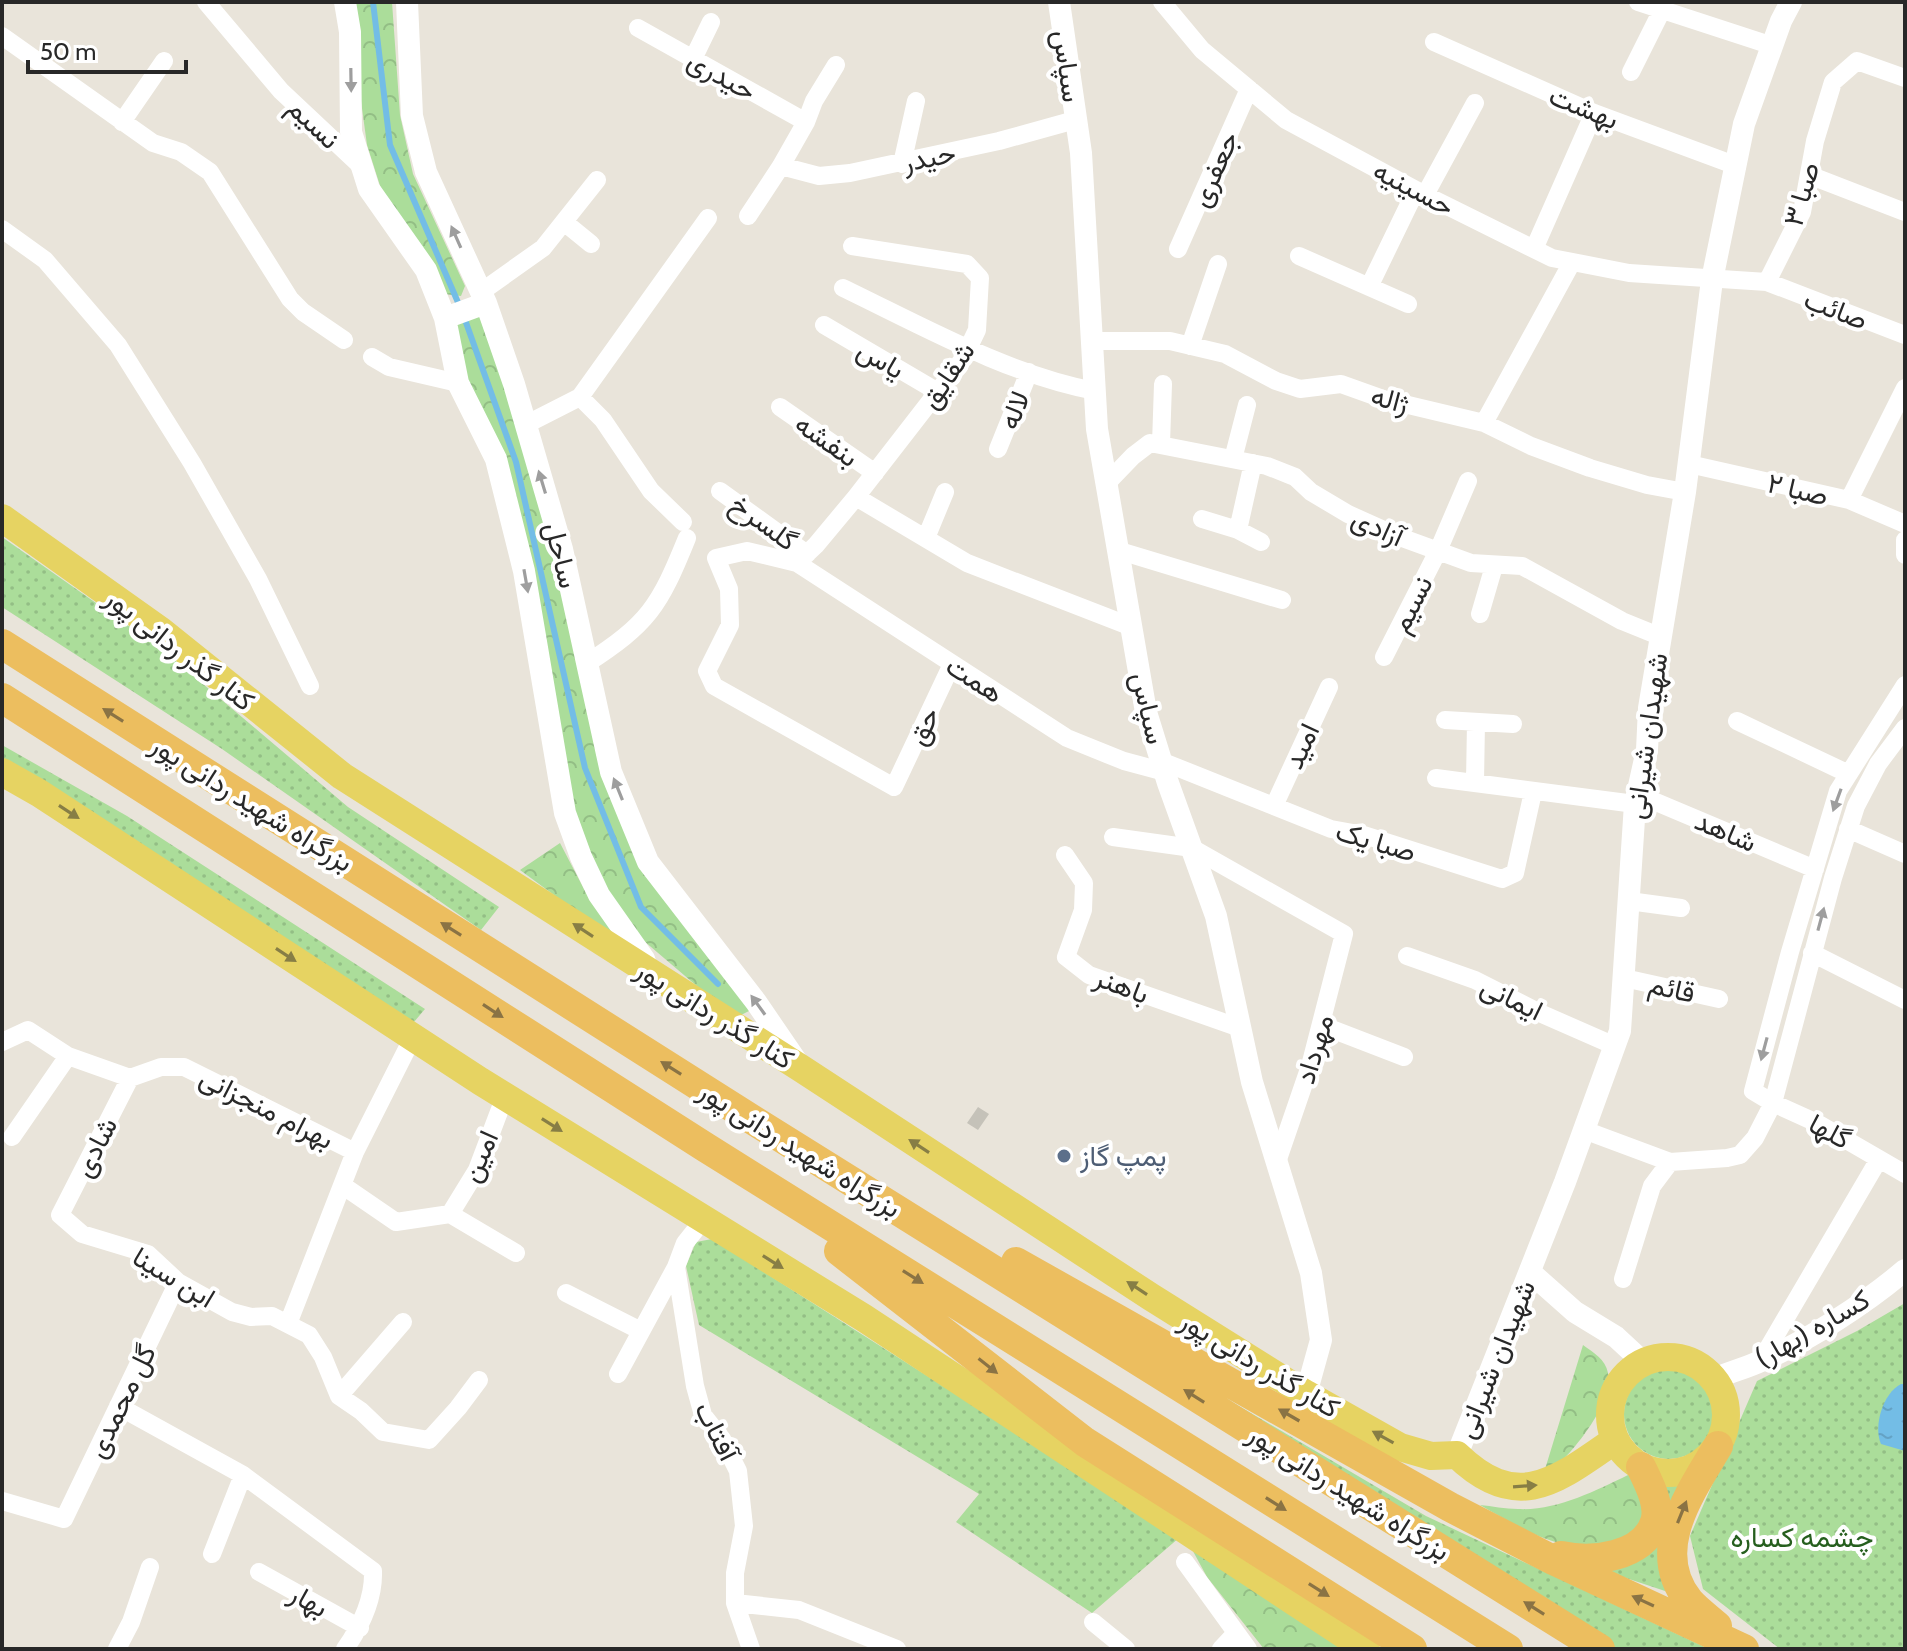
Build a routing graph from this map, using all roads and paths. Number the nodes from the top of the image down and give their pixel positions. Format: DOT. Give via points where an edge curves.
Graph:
graph roads {
  1 [pos="206,2"];
  2 [pos="345,2"];
  3 [pos="407,2"];
  4 [pos="1059,2"];
  5 [pos="1162,2"];
  6 [pos="1791,2"];
  7 [pos="1648,4"];
  8 [pos="711,22"];
  9 [pos="638,28"];
  10 [pos="2,36"];
  11 [pos="1434,42"];
  12 [pos="1773,46"];
  13 [pos="693,59"];
  14 [pos="164,61"];
  15 [pos="836,65"];
  16 [pos="1631,72"];
  17 [pos="1905,78"];
  18 [pos="1249,89"];
  19 [pos="916,101"];
  20 [pos="1475,103"];
  21 [pos="1594,113"];
  22 [pos="1075,120"];
  23 [pos="122,122"];
  24 [pos="806,122"];
  25 [pos="902,164"];
  26 [pos="781,166"];
  27 [pos="1737,166"];
  28 [pos="363,168"];
  29 [pos="1809,175"];
  30 [pos="597,180"];
  31 [pos="1421,193"];
  32 [pos="1905,212"];
  33 [pos="748,216"];
  34 [pos="708,218"];
  35 [pos="564,222"];
  36 [pos="2,229"];
  37 [pos="591,244"];
  38 [pos="852,246"];
  39 [pos="1178,249"];
  40 [pos="1534,249"];
  41 [pos="1299,256"];
  42 [pos="1218,264"];
  43 [pos="1571,264"];
  44 [pos="1712,280"];
  45 [pos="1767,282"];
  46 [pos="1369,287"];
  47 [pos="843,288"];
  48 [pos="483,298"];
  49 [pos="1408,304"];
  50 [pos="445,318"];
  51 [pos="824,325"];
  52 [pos="1905,335"];
  53 [pos="344,340"];
  54 [pos="1091,341"];
  55 [pos="1190,346"];
  56 [pos="969,347"];
  57 [pos="372,357"];
  58 [pos="1029,372"];
  59 [pos="458,383"];
  60 [pos="1163,384"];
  61 [pos="1905,388"];
  62 [pos="1095,391"];
  63 [pos="938,392"];
  64 [pos="580,397"];
  65 [pos="1247,405"];
  66 [pos="780,407"];
  67 [pos="1484,423"];
  68 [pos="525,425"];
  69 [pos="1161,444"];
  70 [pos="998,449"];
  71 [pos="1233,459"];
  72 [pos="1253,463"];
  73 [pos="1689,464"];
  74 [pos="875,473"];
  75 [pos="1468,481"];
  76 [pos="1107,483"];
  77 [pos="720,491"];
  78 [pos="945,492"];
  79 [pos="1685,492"];
  80 [pos="856,497"];
  81 [pos="1849,500"];
  82 [pos="2,518"];
  83 [pos="1202,519"];
  84 [pos="1905,524"];
  85 [pos="1238,530"];
  86 [pos="926,538"];
  87 [pos="1905,540"];
  88 [pos="1261,542"];
  89 [pos="1120,551"];
  90 [pos="1438,551"];
  91 [pos="1905,555"];
  92 [pos="802,558"];
  93 [pos="1494,566"];
  94 [pos="1282,600"];
  95 [pos="1480,614"];
  96 [pos="1132,627"];
  97 [pos="1659,636"];
  98 [pos="2,644"];
  99 [pos="1384,657"];
  100 [pos="586,664"];
  101 [pos="952,664"];
  102 [pos="1905,685"];
  103 [pos="310,686"];
  104 [pos="1329,687"];
  105 [pos="2,698"];
  106 [pos="1445,720"];
  107 [pos="1737,721"];
  108 [pos="2,722"];
  109 [pos="1476,722"];
  110 [pos="1513,724"];
  111 [pos="1905,728"];
  112 [pos="1163,766"];
  113 [pos="2,772"];
  114 [pos="1849,774"];
  115 [pos="1436,778"];
  116 [pos="1475,782"];
  117 [pos="1533,792"];
  118 [pos="1636,799"];
  119 [pos="1274,806"];
  120 [pos="1848,829"];
  121 [pos="1113,837"];
  122 [pos="1192,848"];
  123 [pos="238,849"];
  124 [pos="1905,854"];
  125 [pos="1065,855"];
  126 [pos="1815,869"];
  127 [pos="1629,901"];
  128 [pos="1681,908"];
  129 [pos="1812,953"];
  130 [pos="1407,956"];
  131 [pos="648,971"];
  132 [pos="1624,978"];
  133 [pos="1719,999"];
  134 [pos="1905,1000"];
  135 [pos="1321,1025"];
  136 [pos="1240,1028"];
  137 [pos="413,1037"];
  138 [pos="2,1042"];
  139 [pos="1615,1046"];
  140 [pos="68,1056"];
  141 [pos="1404,1057"];
  142 [pos="802,1069"];
  143 [pos="130,1078"];
  144 [pos="505,1096"];
  145 [pos="1773,1103"];
  146 [pos="737,1110"];
  147 [pos="1584,1130"];
  148 [pos="12,1137"];
  149 [pos="705,1147"];
  150 [pos="355,1152"];
  151 [pos="1879,1159"];
  152 [pos="1277,1162"];
  153 [pos="1670,1162"];
  154 [pos="1905,1174"];
  155 [pos="342,1185"];
  156 [pos="450,1214"];
  157 [pos="60,1215"];
  158 [pos="704,1219"];
  159 [pos="516,1253"];
  160 [pos="676,1267"];
  161 [pos="1530,1272"];
  162 [pos="1901,1278"];
  163 [pos="1623,1279"];
  164 [pos="178,1282"];
  165 [pos="566,1293"];
  166 [pos="403,1322"];
  167 [pos="288,1324"];
  168 [pos="639,1330"];
  169 [pos="1643,1362"];
  170 [pos="1760,1362"];
  171 [pos="618,1374"];
  172 [pos="1714,1379"];
  173 [pos="479,1380"];
  174 [pos="1306,1394"];
  175 [pos="339,1396"];
  176 [pos="118,1406"];
  177 [pos="1615,1440"];
  178 [pos="1718,1446"];
  179 [pos="1457,1455"];
  180 [pos="1641,1467"];
  181 [pos="243,1475"];
  182 [pos="2,1501"];
  183 [pos="1533,1549"];
  184 [pos="212,1554"];
  185 [pos="1185,1562"];
  186 [pos="150,1567"];
  187 [pos="259,1572"];
  188 [pos="735,1603"];
  189 [pos="1093,1622"];
  190 [pos="360,1628"];
  191 [pos="1236,1633"];
  192 [pos="1742,1648"];
  193 [pos="117,1649"];
  194 [pos="345,1649"];
  195 [pos="751,1649"];
  196 [pos="897,1649"];
  197 [pos="1126,1649"];
  198 [pos="1221,1649"];
  199 [pos="1248,1649"];
  200 [pos="1366,1649"];
  201 [pos="1412,1649"];
  202 [pos="1508,1649"];
  203 [pos="1600,1649"];
  1 -- 28 [label="street, نسیم" via="270,79"];
  2 -- 28 [label="street, ساحل, one-way" via="351,132"];
  48 -- 3 [label="street, ساحل, one-way" via="426,172 412,116"];
  4 -- 22 [label="street, سپاس"];
  5 -- 18 [label="street, حسینیه" via="1202,50"];
  6 -- 12 [label="street, شهیدان شیرانی"];
  7 -- 12 [label="street"];
  7 -- 16 [label="street"];
  8 -- 13 [label="street"];
  9 -- 13 [label="street, حیدری"];
  10 -- 23 [label="street"];
  11 -- 21 [label="street, بهشت"];
  12 -- 27 [label="street, شهیدان شیرانی" via="1744,124"];
  13 -- 24 [label="street, حیدری"];
  14 -- 23 [label="street"];
  15 -- 24 [label="street"];
  17 -- 29 [label="street, صبا ۳" via="1857,61 1833,82"];
  18 -- 31 [label="street, حسینیه" via="1286,120"];
  18 -- 39 [label="street, جعفری"];
  19 -- 25 [label="street"];
  20 -- 31 [label="street"];
  21 -- 27 [label="street, بهشت"];
  21 -- 40 [label="street"];
  22 -- 25 [label="street, حیدر"];
  22 -- 54 [label="street, سپاس"];
  23 -- 53 [label="street" via="210,172 290,299"];
  24 -- 26 [label="street"];
  25 -- 26 [label="street, حیدر" via="819,176"];
  26 -- 33 [label="street"];
  27 -- 44 [label="street, شهیدان شیرانی"];
  28 -- 50 [label="street, ساحل" via="369,189 426,270"];
  29 -- 32 [label="street"];
  29 -- 45 [label="street, صبا ۳" via="1802,212"];
  30 -- 35 [label="street"];
  31 -- 40 [label="street, حسینیه"];
  31 -- 46 [label="street"];
  34 -- 64 [label="street"];
  35 -- 37 [label="street"];
  35 -- 48 [label="street" via="543,248"];
  36 -- 103 [label="street" via="45,260 118,345 258,579"];
  38 -- 56 [label="street, شقایق" via="967,264 980,278 977,330"];
  40 -- 43 [label="street, حسینیه"];
  41 -- 46 [label="street"];
  42 -- 55 [label="street"];
  43 -- 44 [label="street, حسینیه"];
  43 -- 67 [label="street"];
  44 -- 45 [label="street"];
  44 -- 73 [label="street, شهیدان شیرانی"];
  45 -- 52 [label="street, صائب"];
  46 -- 49 [label="street"];
  47 -- 56 [label="street"];
  48 -- 50 [label="street"];
  48 -- 68 [label="street, ساحل"];
  50 -- 59 [label="street, ساحل"];
  51 -- 63 [label="street, یاس"];
  54 -- 55 [label="street, ژاله"];
  54 -- 62 [label="street, سپاس"];
  55 -- 67 [label="street, ژاله" via="1225,354 1300,389 1341,384"];
  56 -- 58 [label="street"];
  56 -- 63 [label="street, شقایق"];
  57 -- 59 [label="street" via="389,367"];
  58 -- 62 [label="street"];
  58 -- 70 [label="street, لاله"];
  59 -- 131 [label="street, ساحل, one-way" via="496,459 521,557 565,813 599,895"];
  60 -- 69 [label="street"];
  61 -- 81 [label="street"];
  62 -- 76 [label="street, سپاس"];
  63 -- 74 [label="street, شقایق"];
  64 -- 68 [label="street"];
  64 -- 100 [label="street" via="685,530 666,590 650,614 625,639"];
  65 -- 71 [label="street"];
  66 -- 74 [label="street, بنفشه"];
  67 -- 79 [label="street, ژاله" via="1590,468"];
  100 -- 68 [label="street, ساحل, one-way" via="562,549"];
  69 -- 71 [label="street, آزادی"];
  69 -- 76 [label="street" via="1150,443"];
  71 -- 72 [label="street, آزادی"];
  72 -- 85 [label="street"];
  72 -- 90 [label="street, آزادی" via="1295,477 1348,514"];
  73 -- 79 [label="street, شهیدان شیرانی"];
  73 -- 81 [label="street, صبا ۲"];
  74 -- 80 [label="street, شقایق"];
  75 -- 90 [label="street, نسیم"];
  76 -- 89 [label="street, سپاس"];
  77 -- 92 [label="street, گلسرخ"];
  78 -- 86 [label="street"];
  79 -- 97 [label="street, شهیدان شیرانی"];
  80 -- 86 [label="street"];
  80 -- 92 [label="street, شقایق"];
  81 -- 84 [label="street, صبا ۲"];
  131 -- 82 [label="main road, کنار گذر ردانی پور, one-way" via="342,776 161,631"];
  83 -- 85 [label="street"];
  85 -- 88 [label="street"];
  86 -- 96 [label="street" via="967,563"];
  87 -- 91 [label="street"];
  89 -- 94 [label="street"];
  89 -- 96 [label="street, سپاس"];
  90 -- 93 [label="street, آزادی"];
  90 -- 99 [label="street, نسیم"];
  92 -- 101 [label="street, همت"];
  92 -- 101 [label="street, حق" via="747,551 716,558 729,589 730,625 707,671 714,686 894,787"];
  93 -- 95 [label="street"];
  93 -- 97 [label="street, آزادی" via="1522,566"];
  96 -- 112 [label="street, سپاس" via="1146,712"];
  97 -- 118 [label="street, شهیدان شیرانی" via="1647,750"];
  146 -- 98 [label="highway, بزرگراه شهید ردانی پور, one-way"];
  142 -- 100 [label="street, ساحل, one-way" via="648,862 611,772"];
  101 -- 112 [label="street, همت" via="1067,738 1124,761"];
  102 -- 114 [label="street"];
  104 -- 119 [label="street, امید"];
  105 -- 123 [label="highway, بزرگراه شهید ردانی پور"];
  106 -- 109 [label="street"];
  107 -- 114 [label="street"];
  108 -- 123 [label="highway"];
  109 -- 110 [label="street"];
  109 -- 116 [label="street"];
  111 -- 120 [label="street" via="1878,764"];
  112 -- 119 [label="street, صبا یک"];
  112 -- 122 [label="street, سپاس"];
  113 -- 137 [label="main road, one-way"];
  114 -- 126 [label="street, one-way" via="1838,791"];
  115 -- 116 [label="street"];
  116 -- 117 [label="street"];
  117 -- 118 [label="street"];
  117 -- 119 [label="street, صبا یک" via="1515,873 1502,879 1331,829"];
  118 -- 126 [label="street, شاهد"];
  118 -- 127 [label="street, شهیدان شیرانی"];
  120 -- 124 [label="street"];
  129 -- 120 [label="street, one-way"];
  121 -- 122 [label="street"];
  122 -- 135 [label="street, مهرداد" via="1344,934"];
  122 -- 136 [label="street, سپاس" via="1216,916"];
  123 -- 149 [label="highway, بزرگراه شهید ردانی پور, one-way"];
  125 -- 136 [label="street, باهنر" via="1084,883 1083,910 1066,957 1089,975"];
  126 -- 145 [label="street, گلها, one-way" via="1753,1091"];
  127 -- 128 [label="street"];
  127 -- 132 [label="street, شهیدان شیرانی"];
  129 -- 134 [label="street"];
  129 -- 145 [label="street"];
  130 -- 139 [label="street, ایمانی" via="1475,980"];
  131 -- 142 [label="main road, کنار گذر ردانی پور"];
  132 -- 133 [label="street, قائم"];
  132 -- 139 [label="street, شهیدان شیرانی"];
  135 -- 141 [label="street"];
  135 -- 152 [label="street, مهرداد"];
  136 -- 152 [label="street, سپاس"];
  137 -- 144 [label="main road"];
  137 -- 150 [label="street"];
  138 -- 140 [label="street" via="28,1030"];
  139 -- 147 [label="street, شهیدان شیرانی"];
  140 -- 143 [label="street"];
  140 -- 148 [label="street"];
  174 -- 142 [label="main road, کنار گذر ردانی پور, one-way"];
  143 -- 150 [label="street, بهرام منجزانی" via="161,1067 184,1067"];
  143 -- 157 [label="street, شادی"];
  144 -- 156 [label="street, امین" via="477,1170"];
  144 -- 158 [label="main road, one-way"];
  145 -- 151 [label="street, گلها"];
  145 -- 153 [label="street" via="1740,1155"];
  183 -- 146 [label="highway, one-way"];
  203 -- 146 [label="highway, بزرگراه شهید ردانی پور, one-way"];
  147 -- 153 [label="street"];
  147 -- 161 [label="street, شهیدان شیرانی"];
  149 -- 201 [label="highway, one-way" via="1085,1442"];
  149 -- 202 [label="highway, بزرگراه شهید ردانی پور, one-way"];
  150 -- 155 [label="street"];
  151 -- 154 [label="street, گلها"];
  151 -- 170 [label="street"];
  152 -- 174 [label="street, سپاس" via="1311,1273 1321,1340"];
  153 -- 163 [label="street" via="1652,1186"];
  155 -- 156 [label="street, امین" via="396,1222"];
  155 -- 167 [label="street"];
  156 -- 159 [label="street, امین"];
  157 -- 164 [label="street, ابن سینا" via="82,1234 148,1254"];
  158 -- 160 [label="street" via="685,1243"];
  158 -- 200 [label="main road, one-way" via="864,1318"];
  160 -- 168 [label="street"];
  160 -- 188 [label="street, آفتاب" via="703,1415 738,1471 744,1526"];
  161 -- 169 [label="street"];
  161 -- 179 [label="street, شهیدان شیرانی"];
  162 -- 170 [label="street, کساره (بهار)"];
  164 -- 167 [label="street, ابن سینا" via="232,1312 272,1316"];
  164 -- 176 [label="street, گل محمدی"];
  165 -- 168 [label="street"];
  166 -- 175 [label="street"];
  167 -- 175 [label="street, ابن سینا" via="309,1335"];
  168 -- 171 [label="street"];
  169 -- 172 [label="main road" via="1674,1357"];
  169 -- 177 [label="main road" via="1613,1395 1609,1410"];
  170 -- 172 [label="street, کساره (بهار)"];
  172 -- 178 [label="main road" via="1726,1412"];
  173 -- 175 [label="street" via="429,1440 383,1432"];
  179 -- 174 [label="main road, کنار گذر ردانی پور, one-way" via="1431,1456 1400,1447"];
  176 -- 181 [label="street"];
  176 -- 182 [label="street, گل محمدی" via="64,1519"];
  179 -- 177 [label="main road, one-way" via="1476,1473 1507,1487 1543,1485"];
  177 -- 180 [label="main road"];
  178 -- 180 [label="main road" via="1699,1464 1675,1473"];
  192 -- 178 [label="highway, one-way" via="1689,1601 1675,1575 1671,1545 1682,1508"];
  180 -- 183 [label="highway" via="1656,1508 1656,1521 1645,1538 1623,1553 1596,1559"];
  181 -- 184 [label="street"];
  181 -- 190 [label="street" via="373,1571"];
  192 -- 183 [label="highway, one-way"];
  185 -- 191 [label="street"];
  186 -- 193 [label="street"];
  187 -- 190 [label="street, بهار"];
  188 -- 195 [label="street, آفتاب"];
  188 -- 196 [label="street" via="799,1610"];
  189 -- 197 [label="street"];
  190 -- 194 [label="street"];
  191 -- 198 [label="street"];
  191 -- 199 [label="street"];
}
